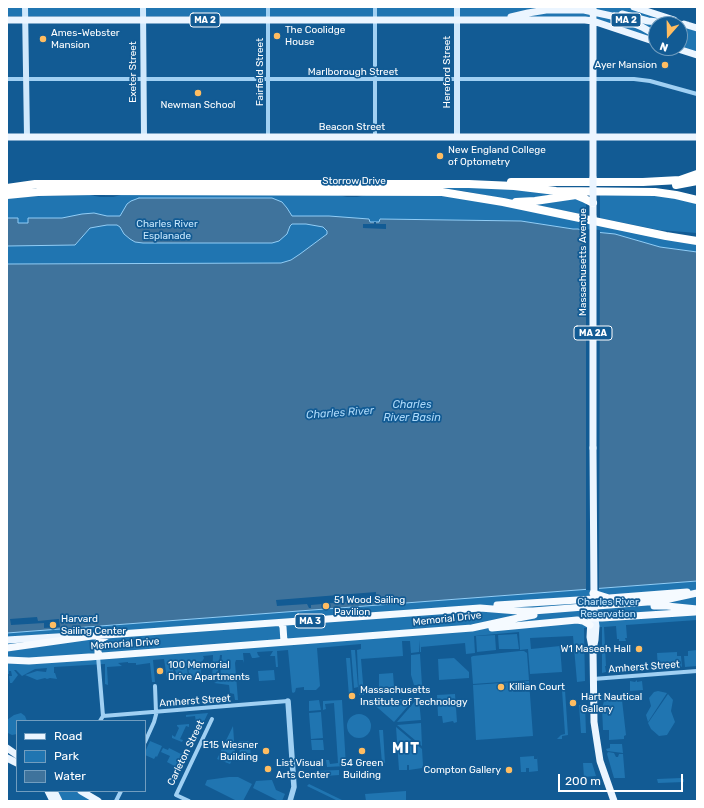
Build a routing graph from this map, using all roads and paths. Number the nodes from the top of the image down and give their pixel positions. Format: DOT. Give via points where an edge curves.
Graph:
graph roads {
  1 [pos="25,7"];
  2 [pos="143,7"];
  3 [pos="268,7"];
  4 [pos="375,7"];
  5 [pos="457,7"];
  6 [pos="634,7"];
  7 [pos="593,12"];
  8 [pos="660,16"];
  9 [pos="457,19"];
  10 [pos="7,20"];
  11 [pos="25,20"];
  12 [pos="143,20"];
  13 [pos="268,20"];
  14 [pos="375,20"];
  15 [pos="497,20"];
  16 [pos="648,21"];
  17 [pos="648,30"];
  18 [pos="648,38"];
  19 [pos="7,79"];
  20 [pos="143,79"];
  21 [pos="268,79"];
  22 [pos="458,79"];
  23 [pos="26,80"];
  24 [pos="375,80"];
  25 [pos="592,80"];
  26 [pos="697,94"];
  27 [pos="7,137"];
  28 [pos="26,137"];
  29 [pos="144,137"];
  30 [pos="268,137"];
  31 [pos="375,137"];
  32 [pos="457,137"];
  33 [pos="593,137"];
  34 [pos="697,137"];
  35 [pos="697,174"];
  36 [pos="697,181"];
  37 [pos="7,182"];
  38 [pos="643,182"];
  39 [pos="56,184"];
  40 [pos="462,184"];
  41 [pos="7,188"];
  42 [pos="7,195"];
  43 [pos="693,199"];
  44 [pos="503,202"];
  45 [pos="593,203"];
  46 [pos="660,235"];
  47 [pos="697,235"];
  48 [pos="697,241"];
  49 [pos="697,593"];
  50 [pos="594,596"];
  51 [pos="461,610"];
  52 [pos="697,611"];
  53 [pos="593,617"];
  54 [pos="281,623"];
  55 [pos="472,628"];
  56 [pos="92,636"];
  57 [pos="107,636"];
  58 [pos="7,640"];
  59 [pos="284,642"];
  60 [pos="7,648"];
  61 [pos="98,656"];
  62 [pos="7,660"];
  63 [pos="34,660"];
  64 [pos="7,664"];
  65 [pos="697,671"];
  66 [pos="593,679"];
  67 [pos="155,686"];
  68 [pos="288,701"];
  69 [pos="156,712"];
  70 [pos="103,716"];
  71 [pos="212,719"];
  72 [pos="101,720"];
  73 [pos="146,740"];
  74 [pos="7,748"];
  75 [pos="16,754"];
  76 [pos="7,758"];
  77 [pos="16,762"];
  78 [pos="49,792"];
  79 [pos="55,792"];
  80 [pos="83,792"];
  81 [pos="120,792"];
  82 [pos="54,801"];
  83 [pos="60,801"];
  84 [pos="98,801"];
  85 [pos="116,801"];
  86 [pos="189,801"];
  87 [pos="290,801"];
  88 [pos="614,801"];
  1 -- 11 [label="main road"];
  2 -- 12 [label="main road, Exeter Street"];
  3 -- 13 [label="street, Fairfield Street"];
  4 -- 14 [label="street"];
  5 -- 9 [label="main road, Hereford Street"];
  6 -- 8 [label="main road"];
  7 -- 15 [label="main road" via="583,20"];
  7 -- 16 [label="main road, MA 2"];
  7 -- 18 [label="main road"];
  7 -- 25 [label="main road, Massachusetts Avenue / MA 2A"];
  9 -- 14 [label="main road, MA 2"];
  9 -- 15 [label="main road, MA 2"];
  9 -- 22 [label="main road, Hereford Street"];
  10 -- 11 [label="main road, MA 2"];
  11 -- 12 [label="main road, MA 2"];
  11 -- 23 [label="main road"];
  12 -- 13 [label="main road, MA 2"];
  12 -- 20 [label="main road, Exeter Street"];
  13 -- 14 [label="main road, MA 2"];
  13 -- 21 [label="street, Fairfield Street"];
  14 -- 24 [label="street"];
  15 -- 17 [label="main road, MA 2" via="539,11 584,10 621,18"];
  19 -- 23 [label="street, Marlborough Street"];
  20 -- 21 [label="street, Marlborough Street"];
  20 -- 23 [label="street, Marlborough Street"];
  20 -- 29 [label="main road, Exeter Street"];
  21 -- 24 [label="street, Marlborough Street"];
  21 -- 30 [label="street, Fairfield Street"];
  22 -- 24 [label="street, Marlborough Street"];
  22 -- 25 [label="street, Marlborough Street"];
  22 -- 32 [label="main road, Hereford Street"];
  23 -- 28 [label="main road"];
  24 -- 31 [label="street"];
  25 -- 26 [label="street, Marlborough Street" via="641,80"];
  25 -- 33 [label="main road, Massachusetts Avenue / MA 2A"];
  27 -- 28 [label="main road, Beacon Street"];
  28 -- 29 [label="main road, Beacon Street"];
  29 -- 30 [label="main road, Beacon Street"];
  30 -- 31 [label="main road, Beacon Street"];
  31 -- 32 [label="main road, Beacon Street"];
  32 -- 33 [label="main road, Beacon Street"];
  33 -- 34 [label="main road, Beacon Street"];
  33 -- 45 [label="main road, Massachusetts Avenue / MA 2A, bridge"];
  35 -- 38 [label="highway" via="680,180"];
  36 -- 38 [label="highway" via="677,185"];
  37 -- 39 [label="highway" via="33,181"];
  38 -- 40 [label="highway"];
  39 -- 40 [label="highway, Storrow Drive"];
  39 -- 41 [label="highway, Storrow Drive"];
  40 -- 43 [label="highway, Storrow Drive" via="556,191 655,192"];
  42 -- 44 [label="highway, Storrow Drive" via="96,191 427,191 457,193"];
  44 -- 45 [label="highway" via="578,196"];
  44 -- 46 [label="highway, Storrow Drive"];
  45 -- 50 [label="main road, Massachusetts Avenue / MA 2A, bridge"];
  46 -- 47 [label="highway"];
  46 -- 48 [label="highway, Storrow Drive"];
  49 -- 50 [label="highway" via="609,598"];
  49 -- 51 [label="highway, Memorial Drive / MA 3" via="660,601 529,611 487,608"];
  50 -- 51 [label="highway"];
  50 -- 53 [label="main road, Massachusetts Avenue / MA 2A, bridge"];
  51 -- 54 [label="highway, Memorial Drive / MA 3"];
  52 -- 53 [label="highway"];
  52 -- 55 [label="highway, Memorial Drive / MA 3" via="659,606 529,616"];
  53 -- 55 [label="highway" via="583,621"];
  53 -- 66 [label="main road, Massachusetts Avenue / MA 2A"];
  54 -- 57 [label="highway, Memorial Drive / MA 3"];
  54 -- 59 [label="highway"];
  55 -- 59 [label="highway, Memorial Drive / MA 3"];
  56 -- 57 [label="highway, Memorial Drive / MA 3"];
  56 -- 58 [label="main road, Memorial Drive"];
  56 -- 60 [label="highway, Memorial Drive / MA 3"];
  57 -- 61 [label="highway" via="98,642"];
  59 -- 61 [label="highway, Memorial Drive / MA 3"];
  61 -- 63 [label="highway, Memorial Drive / MA 3"];
  61 -- 70 [label="street"];
  62 -- 63 [label="highway, MA 3"];
  63 -- 64 [label="main road, Memorial Drive"];
  65 -- 66 [label="street, Amherst Street"];
  66 -- 88 [label="main road, Massachusetts Avenue / MA 2A" via="596,743 602,770"];
  67 -- 69 [label="street"];
  68 -- 69 [label="street, Amherst Street"];
  68 -- 87 [label="street" via="294,787"];
  69 -- 70 [label="street, Amherst Street"];
  69 -- 73 [label="street"];
  70 -- 72 [label="street"];
  71 -- 86 [label="street, Carleton Street" via="176,795"];
  74 -- 75 [label="main road"];
  76 -- 77 [label="main road"];
  78 -- 82 [label="main road"];
  79 -- 83 [label="main road"];
  80 -- 84 [label="main road"];
  81 -- 85 [label="street"];
}
